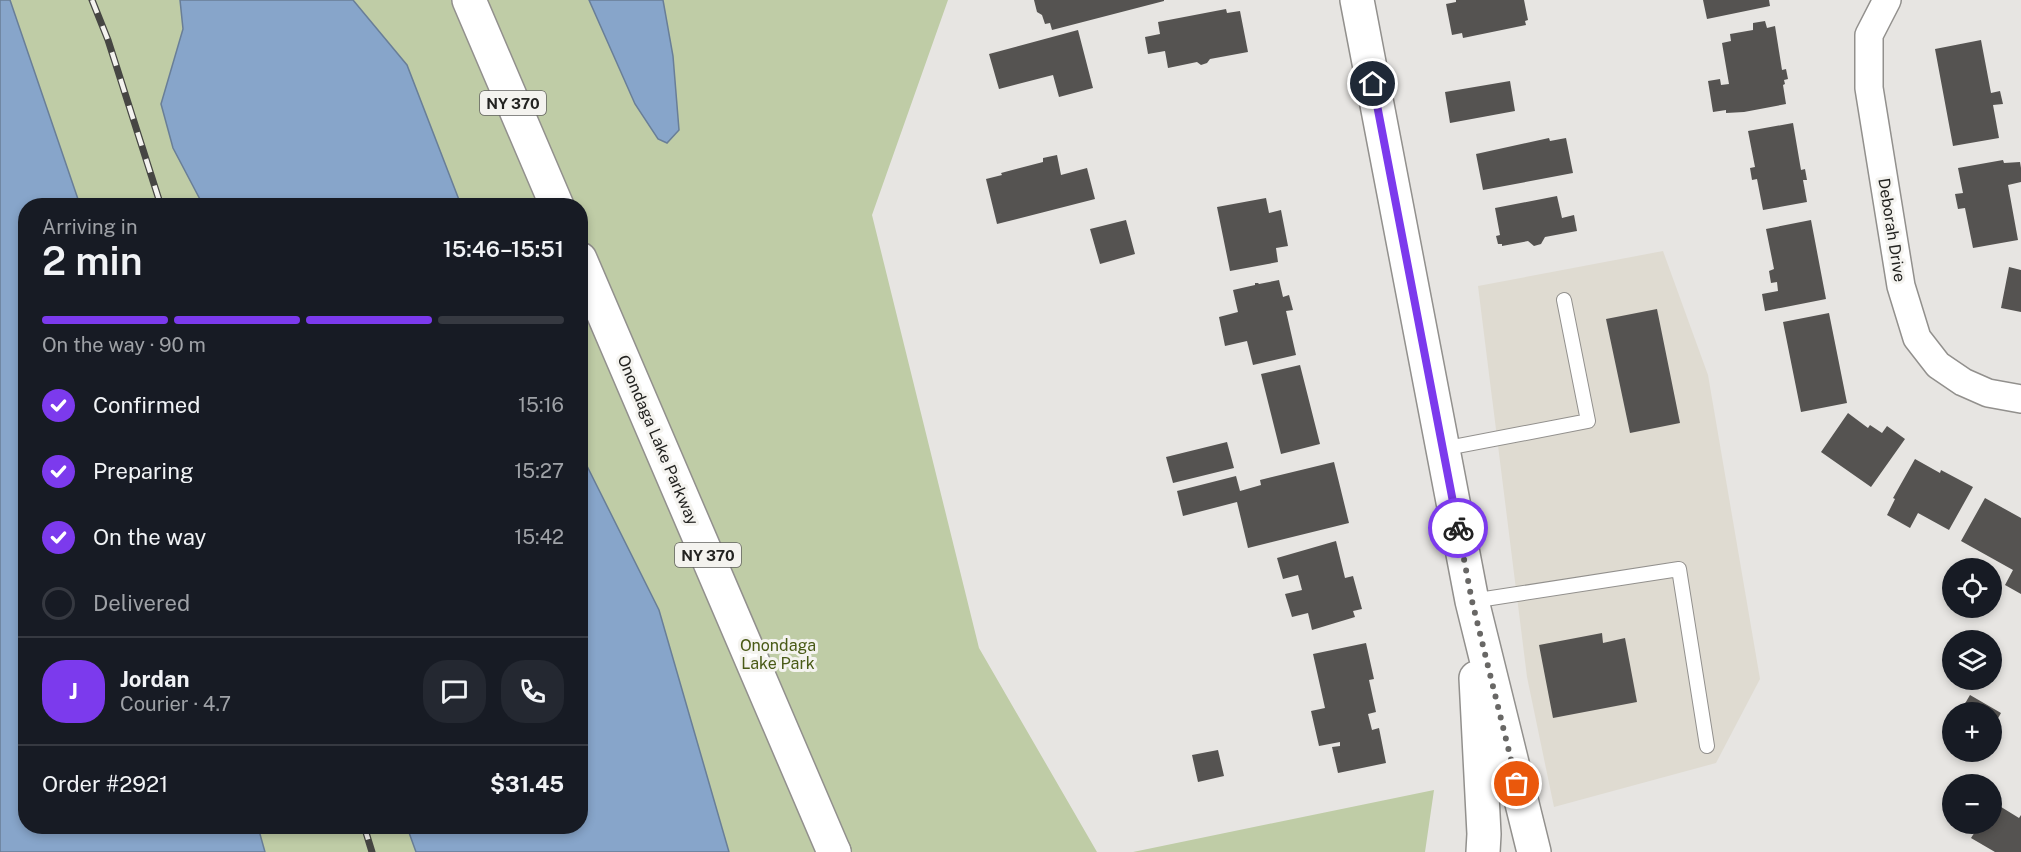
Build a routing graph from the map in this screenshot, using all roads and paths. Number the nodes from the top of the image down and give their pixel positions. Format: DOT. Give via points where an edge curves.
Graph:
graph roads {
  1 [pos="469,0"];
  2 [pos="1357,0"];
  3 [pos="1887,0"];
  4 [pos="554,198"];
  5 [pos="588,278"];
  6 [pos="1564,300"];
  7 [pos="2021,399"];
  8 [pos="1442,449"];
  9 [pos="1472,601"];
  10 [pos="1707,746"];
  11 [pos="834,852"];
  12 [pos="1483,852"];
  13 [pos="1534,852"];
  1 -- 4 [label="main road, NY 370"];
  2 -- 8 [label="main road"];
  3 -- 7 [label="street, Deborah Drive" via="1869,35 1869,88 1901,286 1917,338 1938,366 1963,382 1988,393"];
  5 -- 11 [label="main road, Onondaga Lake Parkway / NY 370"];
  6 -- 8 [label="lane" via="1588,421"];
  8 -- 9 [label="main road"];
  9 -- 10 [label="lane" via="1679,569"];
  9 -- 12 [label="main road"];
  9 -- 13 [label="main road"];
}
